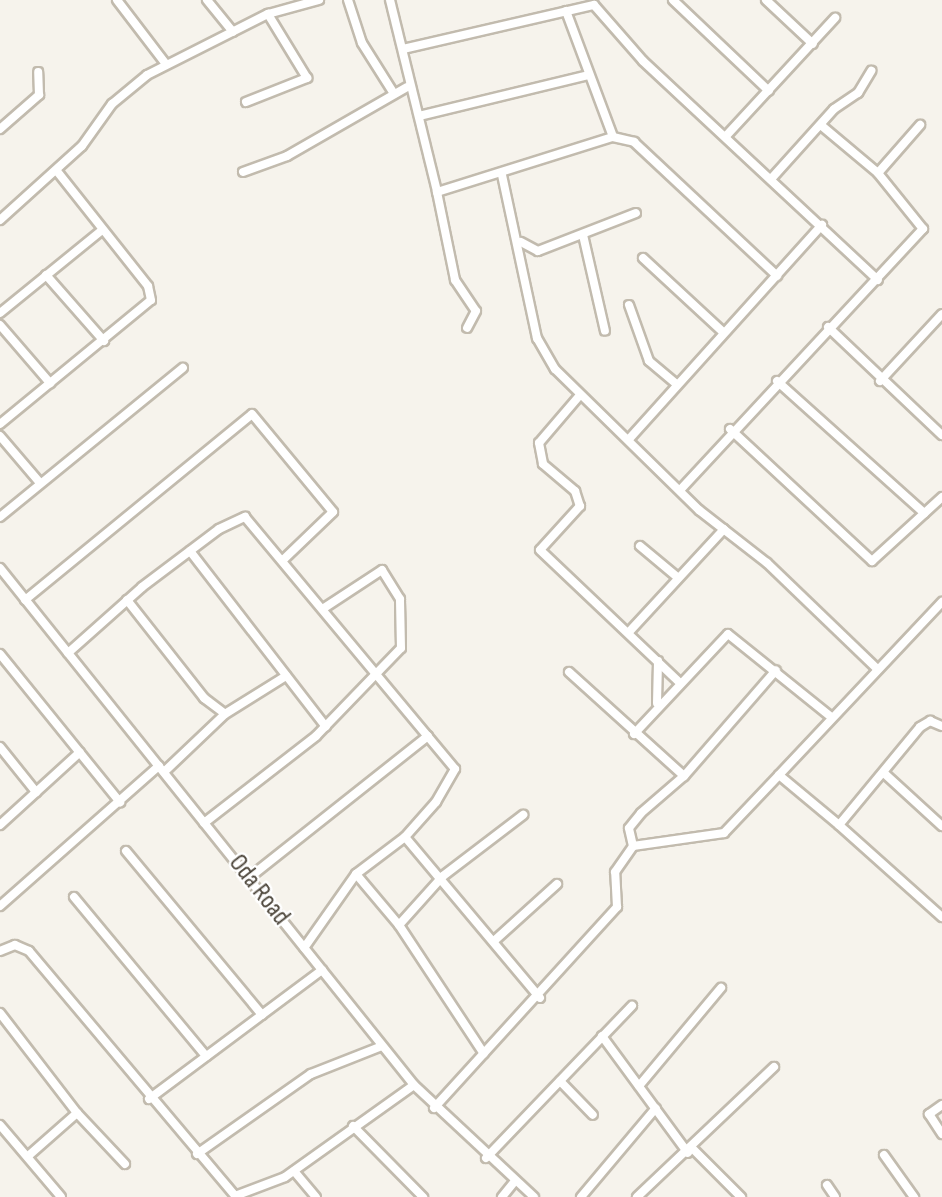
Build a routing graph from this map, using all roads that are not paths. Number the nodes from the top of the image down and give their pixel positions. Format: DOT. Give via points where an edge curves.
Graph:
graph roads {
  1 [pos="117,0"];
  2 [pos="207,0"];
  3 [pos="319,0"];
  4 [pos="348,0"];
  5 [pos="390,0"];
  6 [pos="673,0"];
  7 [pos="766,0"];
  8 [pos="297,3"];
  9 [pos="566,10"];
  10 [pos="268,14"];
  11 [pos="835,18"];
  12 [pos="233,32"];
  13 [pos="813,44"];
  14 [pos="403,49"];
  15 [pos="166,64"];
  16 [pos="871,71"];
  17 [pos="38,72"];
  18 [pos="588,75"];
  19 [pos="407,87"];
  20 [pos="769,91"];
  21 [pos="393,92"];
  22 [pos="246,102"];
  23 [pos="419,116"];
  24 [pos="920,125"];
  25 [pos="822,126"];
  26 [pos="0,129"];
  27 [pos="726,136"];
  28 [pos="613,137"];
  29 [pos="57,170"];
  30 [pos="243,172"];
  31 [pos="878,173"];
  32 [pos="502,175"];
  33 [pos="771,178"];
  34 [pos="437,192"];
  35 [pos="636,213"];
  36 [pos="0,219"];
  37 [pos="822,225"];
  38 [pos="102,230"];
  39 [pos="583,235"];
  40 [pos="521,242"];
  41 [pos="643,258"];
  42 [pos="46,275"];
  43 [pos="777,276"];
  44 [pos="878,280"];
  45 [pos="629,305"];
  46 [pos="0,313"];
  47 [pos="942,314"];
  48 [pos="0,325"];
  49 [pos="828,327"];
  50 [pos="467,328"];
  51 [pos="605,331"];
  52 [pos="723,332"];
  53 [pos="104,341"];
  54 [pos="183,368"];
  55 [pos="777,381"];
  56 [pos="880,381"];
  57 [pos="50,383"];
  58 [pos="676,384"];
  59 [pos="580,395"];
  60 [pos="0,424"];
  61 [pos="940,428"];
  62 [pos="730,429"];
  63 [pos="0,436"];
  64 [pos="630,438"];
  65 [pos="40,483"];
  66 [pos="682,488"];
  67 [pos="942,497"];
  68 [pos="924,513"];
  69 [pos="0,517"];
  70 [pos="724,528"];
  71 [pos="640,546"];
  72 [pos="190,551"];
  73 [pos="284,559"];
  74 [pos="1,572"];
  75 [pos="676,576"];
  76 [pos="25,600"];
  77 [pos="127,600"];
  78 [pos="942,602"];
  79 [pos="324,608"];
  80 [pos="629,632"];
  81 [pos="68,653"];
  82 [pos="0,654"];
  83 [pos="658,661"];
  84 [pos="876,668"];
  85 [pos="776,670"];
  86 [pos="569,672"];
  87 [pos="378,673"];
  88 [pos="286,676"];
  89 [pos="678,681"];
  90 [pos="657,703"];
  91 [pos="942,711"];
  92 [pos="225,714"];
  93 [pos="830,716"];
  94 [pos="939,724"];
  95 [pos="326,727"];
  96 [pos="634,734"];
  97 [pos="428,736"];
  98 [pos="0,747"];
  99 [pos="80,752"];
  100 [pos="162,769"];
  101 [pos="886,774"];
  102 [pos="779,775"];
  103 [pos="684,776"];
  104 [pos="36,792"];
  105 [pos="120,802"];
  106 [pos="523,815"];
  107 [pos="204,823"];
  108 [pos="0,825"];
  109 [pos="839,825"];
  110 [pos="942,827"];
  111 [pos="405,837"];
  112 [pos="633,846"];
  113 [pos="126,851"];
  114 [pos="356,874"];
  115 [pos="443,876"];
  116 [pos="250,877"];
  117 [pos="557,884"];
  118 [pos="74,897"];
  119 [pos="0,906"];
  120 [pos="942,917"];
  121 [pos="399,925"];
  122 [pos="494,941"];
  123 [pos="304,948"];
  124 [pos="0,951"];
  125 [pos="322,970"];
  126 [pos="721,988"];
  127 [pos="540,998"];
  128 [pos="632,1006"];
  129 [pos="0,1013"];
  130 [pos="262,1015"];
  131 [pos="602,1036"];
  132 [pos="383,1046"];
  133 [pos="484,1055"];
  134 [pos="206,1056"];
  135 [pos="774,1067"];
  136 [pos="560,1081"];
  137 [pos="414,1086"];
  138 [pos="639,1086"];
  139 [pos="149,1099"];
  140 [pos="942,1105"];
  141 [pos="434,1108"];
  142 [pos="656,1108"];
  143 [pos="77,1113"];
  144 [pos="593,1115"];
  145 [pos="353,1126"];
  146 [pos="1,1127"];
  147 [pos="942,1134"];
  148 [pos="691,1151"];
  149 [pos="197,1154"];
  150 [pos="884,1154"];
  151 [pos="28,1156"];
  152 [pos="486,1158"];
  153 [pos="125,1164"];
  154 [pos="294,1171"];
  155 [pos="514,1182"];
  156 [pos="827,1185"];
  157 [pos="61,1197"];
  158 [pos="243,1197"];
  159 [pos="316,1197"];
  160 [pos="423,1197"];
  161 [pos="502,1197"];
  162 [pos="534,1197"];
  163 [pos="581,1197"];
  164 [pos="637,1197"];
  165 [pos="741,1197"];
  166 [pos="835,1197"];
  167 [pos="914,1197"];
  1 -- 15 [label="street"];
  2 -- 12 [label="street"];
  3 -- 8 [label="street"];
  4 -- 21 [label="street" via="362,44"];
  5 -- 14 [label="street"];
  6 -- 20 [label="street"];
  7 -- 13 [label="street"];
  8 -- 10 [label="street"];
  9 -- 14 [label="street"];
  9 -- 18 [label="street"];
  9 -- 27 [label="street" via="597,6 643,61"];
  10 -- 12 [label="street"];
  10 -- 22 [label="street" via="307,78"];
  11 -- 13 [label="street"];
  12 -- 15 [label="street"];
  13 -- 20 [label="street"];
  14 -- 19 [label="street"];
  15 -- 29 [label="street" via="112,104"];
  16 -- 25 [label="street"];
  17 -- 26 [label="street" via="43,90"];
  18 -- 23 [label="street"];
  18 -- 28 [label="street"];
  19 -- 21 [label="street"];
  19 -- 23 [label="street"];
  20 -- 27 [label="street"];
  21 -- 30 [label="street" via="287,156"];
  23 -- 34 [label="street"];
  24 -- 31 [label="street"];
  25 -- 31 [label="street"];
  25 -- 33 [label="street"];
  27 -- 33 [label="street"];
  28 -- 32 [label="street"];
  28 -- 43 [label="street" via="634,142"];
  29 -- 36 [label="street"];
  29 -- 38 [label="street"];
  31 -- 44 [label="street" via="924,226"];
  32 -- 34 [label="street"];
  32 -- 40 [label="street"];
  33 -- 37 [label="street"];
  34 -- 50 [label="street" via="455,280 476,311"];
  35 -- 39 [label="street"];
  37 -- 43 [label="street"];
  37 -- 44 [label="street"];
  38 -- 42 [label="street"];
  38 -- 53 [label="street" via="152,292 151,300"];
  39 -- 40 [label="street" via="534,251"];
  39 -- 51 [label="street"];
  40 -- 59 [label="street" via="537,338"];
  41 -- 52 [label="street"];
  42 -- 46 [label="street"];
  42 -- 53 [label="street"];
  43 -- 52 [label="street"];
  44 -- 49 [label="street"];
  45 -- 58 [label="street" via="649,361"];
  47 -- 56 [label="street"];
  48 -- 57 [label="street"];
  49 -- 55 [label="street"];
  49 -- 56 [label="street"];
  52 -- 58 [label="street"];
  53 -- 57 [label="street"];
  54 -- 65 [label="street"];
  55 -- 62 [label="street"];
  55 -- 68 [label="street"];
  56 -- 61 [label="street"];
  57 -- 60 [label="street"];
  58 -- 64 [label="street"];
  59 -- 64 [label="street"];
  59 -- 80 [label="street" via="538,443 543,464 575,491 580,506 540,550"];
  62 -- 66 [label="street"];
  62 -- 68 [label="street" via="872,561"];
  63 -- 65 [label="street"];
  64 -- 66 [label="street"];
  65 -- 69 [label="street"];
  66 -- 70 [label="street"];
  67 -- 68 [label="street"];
  70 -- 75 [label="street"];
  70 -- 84 [label="street"];
  71 -- 75 [label="street"];
  72 -- 73 [label="street" via="241,516"];
  72 -- 77 [label="street"];
  72 -- 88 [label="street"];
  73 -- 76 [label="street" via="333,512 252,414"];
  73 -- 79 [label="street"];
  74 -- 76 [label="street, Oda Road"];
  75 -- 80 [label="street"];
  76 -- 81 [label="street, Oda Road"];
  77 -- 81 [label="street"];
  77 -- 92 [label="street" via="204,698"];
  78 -- 84 [label="street"];
  79 -- 87 [label="street"];
  79 -- 87 [label="street" via="378,571 387,576 400,599 402,643"];
  80 -- 83 [label="street"];
  81 -- 100 [label="street, Oda Road"];
  82 -- 99 [label="street"];
  83 -- 89 [label="street"];
  83 -- 90 [label="street"];
  84 -- 93 [label="street"];
  85 -- 89 [label="street" via="727,634"];
  85 -- 93 [label="street"];
  85 -- 103 [label="street"];
  86 -- 96 [label="street"];
  87 -- 95 [label="street"];
  87 -- 97 [label="street"];
  88 -- 92 [label="street"];
  88 -- 95 [label="street"];
  89 -- 90 [label="street"];
  90 -- 96 [label="street"];
  91 -- 94 [label="street"];
  92 -- 100 [label="street"];
  93 -- 102 [label="street"];
  94 -- 101 [label="street" via="920,727"];
  95 -- 107 [label="street"];
  96 -- 103 [label="street"];
  97 -- 111 [label="street" via="456,777"];
  97 -- 116 [label="street"];
  98 -- 104 [label="street"];
  99 -- 104 [label="street"];
  99 -- 105 [label="street"];
  100 -- 105 [label="street"];
  100 -- 107 [label="street, Oda Road"];
  101 -- 109 [label="street"];
  101 -- 110 [label="street"];
  102 -- 109 [label="street"];
  102 -- 112 [label="street" via="723,833"];
  103 -- 112 [label="street" via="629,828"];
  104 -- 108 [label="street"];
  105 -- 119 [label="street"];
  106 -- 115 [label="street"];
  107 -- 116 [label="street, Oda Road"];
  109 -- 120 [label="street"];
  111 -- 114 [label="street"];
  111 -- 115 [label="street"];
  112 -- 127 [label="street" via="615,872 617,906"];
  113 -- 130 [label="street"];
  114 -- 121 [label="street"];
  114 -- 123 [label="street"];
  115 -- 121 [label="street"];
  115 -- 122 [label="street"];
  116 -- 123 [label="street, Oda Road"];
  117 -- 122 [label="street"];
  118 -- 134 [label="street"];
  121 -- 133 [label="street"];
  122 -- 127 [label="street"];
  123 -- 125 [label="street, Oda Road"];
  124 -- 139 [label="street" via="15,945 29,951"];
  125 -- 130 [label="street"];
  125 -- 132 [label="street, Oda Road"];
  126 -- 138 [label="street"];
  127 -- 133 [label="street"];
  128 -- 131 [label="street"];
  129 -- 143 [label="street"];
  130 -- 134 [label="street"];
  131 -- 136 [label="street"];
  131 -- 138 [label="street"];
  132 -- 137 [label="street, Oda Road"];
  132 -- 149 [label="street" via="311,1074"];
  133 -- 141 [label="street"];
  134 -- 139 [label="street"];
  135 -- 148 [label="street"];
  136 -- 144 [label="street"];
  136 -- 152 [label="street"];
  137 -- 141 [label="street, Oda Road"];
  137 -- 145 [label="street"];
  138 -- 142 [label="street"];
  139 -- 149 [label="street"];
  140 -- 147 [label="street" via="929,1114"];
  141 -- 152 [label="street, Oda Road"];
  142 -- 148 [label="street"];
  142 -- 163 [label="street"];
  143 -- 151 [label="street"];
  143 -- 153 [label="street"];
  145 -- 154 [label="street"];
  145 -- 160 [label="street"];
  146 -- 151 [label="street"];
  148 -- 164 [label="street"];
  148 -- 165 [label="street"];
  149 -- 158 [label="street" via="222,1187"];
  150 -- 167 [label="street"];
  151 -- 157 [label="street"];
  152 -- 155 [label="street, Oda Road"];
  154 -- 158 [label="street"];
  154 -- 159 [label="street"];
  155 -- 161 [label="street"];
  155 -- 162 [label="street, Oda Road"];
  156 -- 166 [label="street"];
}
